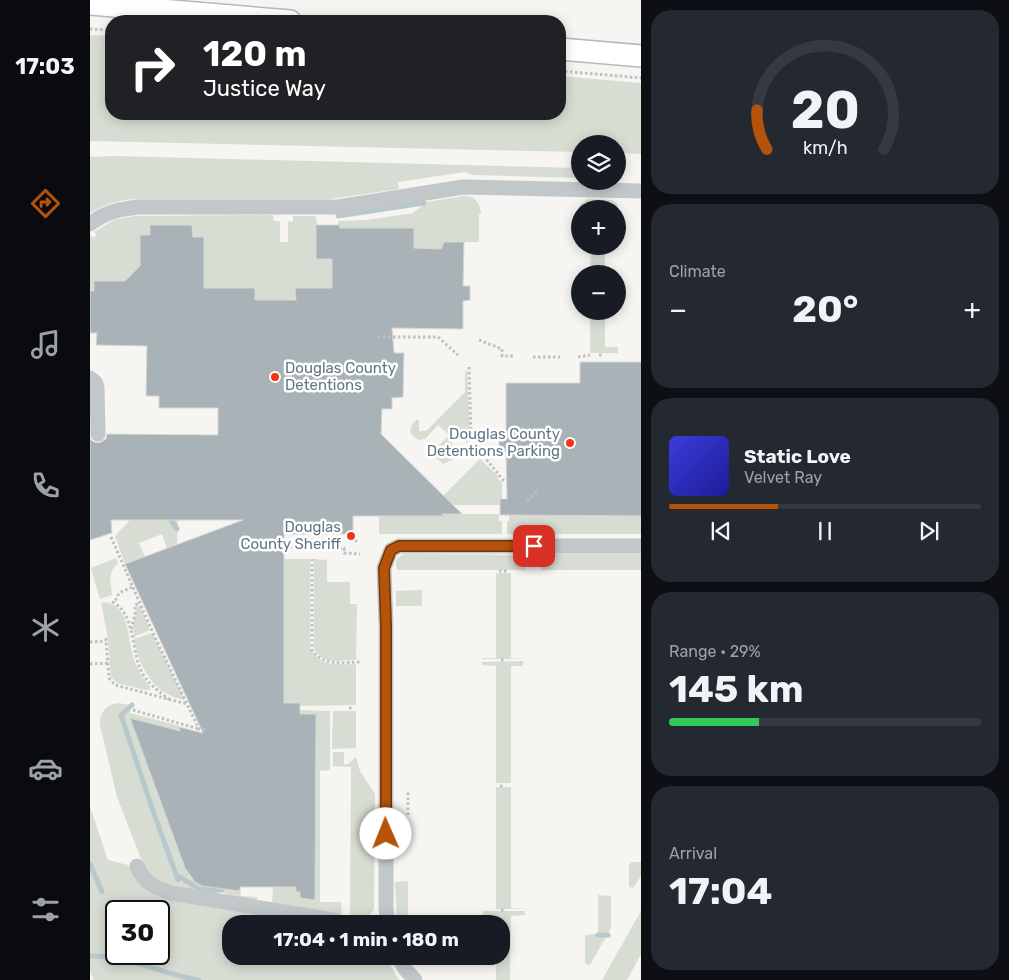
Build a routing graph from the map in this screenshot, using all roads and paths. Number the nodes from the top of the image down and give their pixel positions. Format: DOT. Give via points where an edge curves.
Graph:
graph roads {
  1 [pos="90,4"];
  2 [pos="219,15"];
  3 [pos="90,29"];
  4 [pos="105,30"];
  5 [pos="566,50"];
  6 [pos="641,56"];
  7 [pos="566,72"];
  8 [pos="641,78"];
  9 [pos="641,191"];
  10 [pos="90,224"];
  11 [pos="378,337"];
  12 [pos="480,340"];
  13 [pos="458,355"];
  14 [pos="590,355"];
  15 [pos="514,356"];
  16 [pos="533,357"];
  17 [pos="560,357"];
  18 [pos="578,357"];
  19 [pos="469,367"];
  20 [pos="90,378"];
  21 [pos="98,434"];
  22 [pos="471,439"];
  23 [pos="477,448"];
  24 [pos="504,481"];
  25 [pos="537,492"];
  26 [pos="527,500"];
  27 [pos="111,537"];
  28 [pos="641,546"];
  29 [pos="284,547"];
  30 [pos="360,554"];
  31 [pos="312,559"];
  32 [pos="500,571"];
  33 [pos="508,571"];
  34 [pos="132,587"];
  35 [pos="140,603"];
  36 [pos="130,630"];
  37 [pos="90,642"];
  38 [pos="500,660"];
  39 [pos="506,660"];
  40 [pos="361,662"];
  41 [pos="108,663"];
  42 [pos="90,664"];
  43 [pos="170,700"];
  44 [pos="188,704"];
  45 [pos="133,710"];
  46 [pos="200,729"];
  47 [pos="206,730"];
  48 [pos="408,790"];
  49 [pos="408,815"];
  50 [pos="136,866"];
  51 [pos="303,915"];
  52 [pos="387,915"];
  53 [pos="403,965"];
  54 [pos="415,980"];
  1 -- 2 [label="main road"];
  3 -- 4 [label="path"];
  5 -- 6 [label="main road"];
  7 -- 8 [label="path"];
  9 -- 10 [label="street" via="463,187 338,207 139,207 113,211"];
  11 -- 13 [label="path" via="438,337"];
  12 -- 15 [label="path" via="502,349 502,358"];
  14 -- 18 [label="path"];
  16 -- 17 [label="path"];
  19 -- 22 [label="path"];
  20 -- 21 [label="street" via="97,388"];
  23 -- 24 [label="path"];
  25 -- 26 [label="path"];
  27 -- 34 [label="path"];
  28 -- 52 [label="street" via="406,546 395,548 389,554 384,568"];
  29 -- 30 [label="path" via="344,548 344,553"];
  31 -- 40 [label="path" via="312,650 326,662"];
  32 -- 33 [label="path"];
  34 -- 35 [label="path"];
  34 -- 36 [label="path" via="119,593 113,602 128,619"];
  35 -- 36 [label="path" via="135,605"];
  35 -- 44 [label="path"];
  36 -- 43 [label="path" via="136,658 144,675"];
  37 -- 41 [label="path" via="106,640"];
  38 -- 39 [label="path"];
  41 -- 42 [label="path"];
  41 -- 43 [label="path" via="109,678 115,685"];
  43 -- 44 [label="path"];
  44 -- 46 [label="path"];
  45 -- 46 [label="path"];
  46 -- 47 [label="path"];
  48 -- 49 [label="path"];
  50 -- 51 [label="street" via="146,881 160,890"];
  53 -- 54 [label="street"];
}
